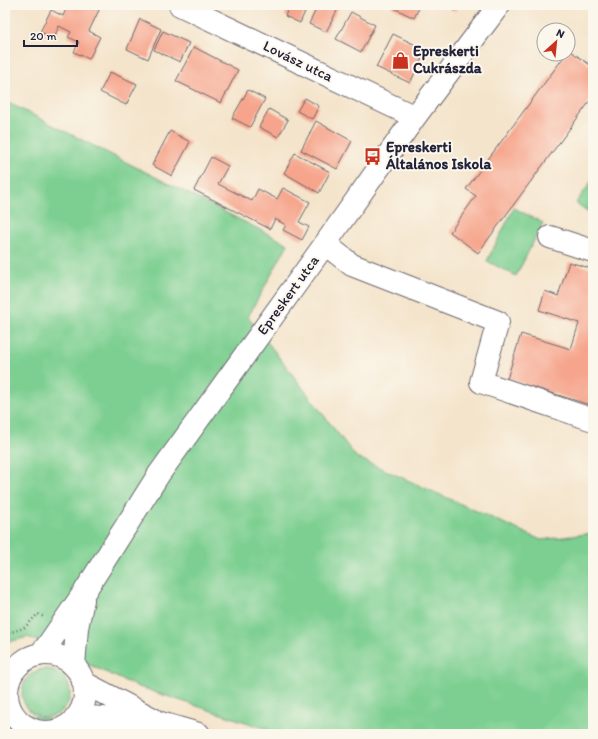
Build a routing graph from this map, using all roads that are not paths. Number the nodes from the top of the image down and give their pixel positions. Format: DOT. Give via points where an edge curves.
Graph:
graph roads {
  1 [pos="499,5"];
  2 [pos="188,7"];
  3 [pos="415,117"];
  4 [pos="550,237"];
  5 [pos="325,244"];
  6 [pos="593,251"];
  7 [pos="593,420"];
  8 [pos="85,591"];
  9 [pos="22,662"];
  10 [pos="79,674"];
  11 [pos="7,706"];
  12 [pos="161,723"];
  13 [pos="66,727"];
  14 [pos="26,730"];
  15 [pos="199,734"];
  1 -- 3 [label="street, Epreskert utca"];
  2 -- 3 [label="street, Lovász utca"];
  3 -- 5 [label="street, Epreskert utca"];
  4 -- 6 [label="street"];
  5 -- 7 [label="street" via="352,265 498,322 481,382"];
  5 -- 8 [label="street, Epreskert utca" via="159,474"];
  8 -- 9 [label="street, Epreskert utca" via="46,646"];
  8 -- 10 [label="street, Epreskert utca" via="77,628"];
  9 -- 10 [label="street" via="48,654 58,656 66,660"];
  9 -- 11 [label="street" via="10,678"];
  10 -- 12 [label="street" via="92,687"];
  10 -- 13 [label="street" via="85,698 79,713"];
  11 -- 14 [label="street"];
  12 -- 13 [label="street" via="90,717"];
  12 -- 15 [label="street"];
  13 -- 14 [label="street" via="43,732"];
}
